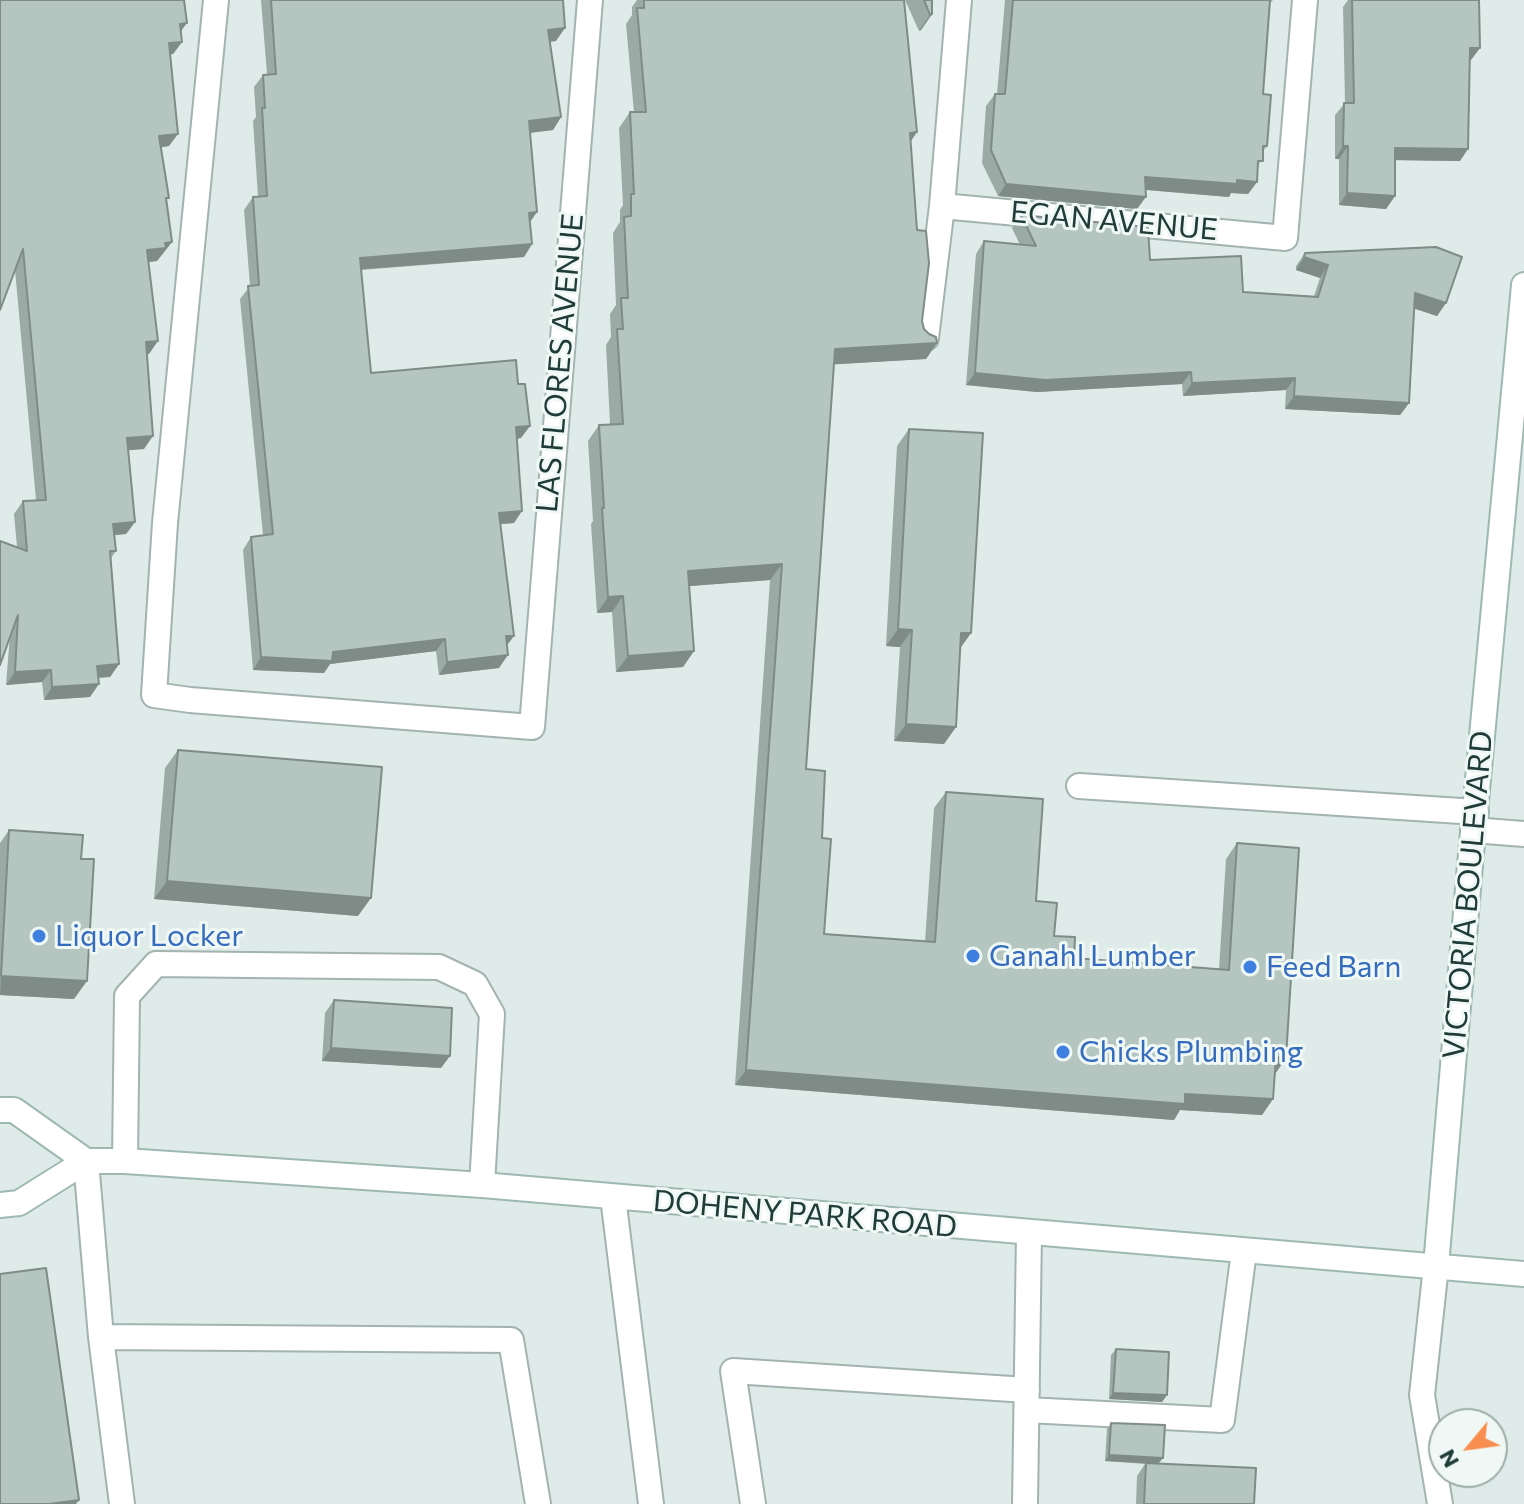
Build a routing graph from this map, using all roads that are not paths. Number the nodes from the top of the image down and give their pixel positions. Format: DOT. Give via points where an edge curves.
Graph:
graph roads {
  1 [pos="216,0"];
  2 [pos="590,0"];
  3 [pos="959,0"];
  4 [pos="1305,0"];
  5 [pos="942,206"];
  6 [pos="1524,285"];
  7 [pos="926,338"];
  8 [pos="1079,786"];
  9 [pos="1475,821"];
  10 [pos="1524,834"];
  11 [pos="0,1110"];
  12 [pos="86,1161"];
  13 [pos="125,1161"];
  14 [pos="482,1185"];
  15 [pos="613,1197"];
  16 [pos="0,1205"];
  17 [pos="1029,1232"];
  18 [pos="1244,1251"];
  19 [pos="1436,1266"];
  20 [pos="1524,1274"];
  21 [pos="101,1337"];
  22 [pos="1027,1400"];
  23 [pos="122,1504"];
  24 [pos="538,1504"];
  25 [pos="651,1504"];
  26 [pos="753,1504"];
  27 [pos="1025,1504"];
  28 [pos="1440,1504"];
  1 -- 2 [label="main road, LAS FLORES AVENUE" via="165,523 154,695 532,727"];
  3 -- 5 [label="main road"];
  4 -- 5 [label="main road, EGAN AVENUE" via="1285,238"];
  5 -- 7 [label="main road"];
  6 -- 9 [label="main road, VICTORIA BOULEVARD"];
  8 -- 9 [label="main road"];
  9 -- 10 [label="main road"];
  9 -- 19 [label="main road, VICTORIA BOULEVARD"];
  11 -- 12 [label="main road" via="14,1110"];
  12 -- 13 [label="main road, DOHENY PARK ROAD"];
  12 -- 16 [label="main road" via="19,1203"];
  12 -- 21 [label="main road"];
  13 -- 14 [label="main road, DOHENY PARK ROAD"];
  13 -- 14 [label="main road" via="127,996 156,964 439,967 475,984 492,1014"];
  14 -- 15 [label="main road, DOHENY PARK ROAD"];
  15 -- 17 [label="main road, DOHENY PARK ROAD"];
  15 -- 25 [label="main road"];
  17 -- 18 [label="main road, DOHENY PARK ROAD"];
  17 -- 22 [label="main road"];
  18 -- 19 [label="main road, DOHENY PARK ROAD"];
  18 -- 22 [label="main road" via="1222,1420"];
  19 -- 20 [label="main road, DOHENY PARK ROAD"];
  19 -- 28 [label="main road, VICTORIA BOULEVARD" via="1422,1395"];
  21 -- 23 [label="main road"];
  21 -- 24 [label="main road" via="511,1340"];
  22 -- 26 [label="main road" via="733,1371"];
  22 -- 27 [label="main road"];
}
